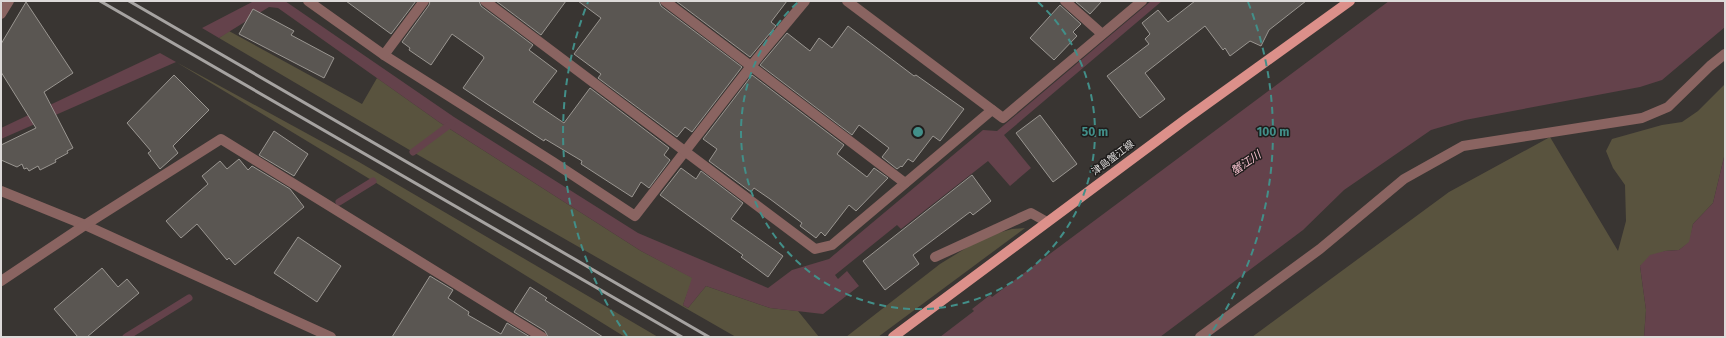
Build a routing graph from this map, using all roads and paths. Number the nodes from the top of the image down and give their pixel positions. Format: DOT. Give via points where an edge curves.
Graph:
graph roads {
  1 [pos="10,1"];
  2 [pos="308,1"];
  3 [pos="424,1"];
  4 [pos="485,1"];
  5 [pos="666,1"];
  6 [pos="804,1"];
  7 [pos="847,1"];
  8 [pos="1065,1"];
  9 [pos="1142,1"];
  10 [pos="1350,1"];
  11 [pos="1,14"];
  12 [pos="1102,34"];
  13 [pos="1725,54"];
  14 [pos="384,55"];
  15 [pos="751,66"];
  16 [pos="992,110"];
  17 [pos="685,151"];
  18 [pos="905,183"];
  19 [pos="1,191"];
  20 [pos="1047,222"];
  21 [pos="85,225"];
  22 [pos="935,257"];
  23 [pos="1,281"];
  24 [pos="331,337"];
  25 [pos="542,337"];
  26 [pos="892,337"];
  27 [pos="1200,337"];
  1 -- 11 [label="street"];
  2 -- 14 [label="street"];
  3 -- 14 [label="street"];
  4 -- 17 [label="street"];
  5 -- 15 [label="street"];
  6 -- 15 [label="street"];
  7 -- 16 [label="street"];
  8 -- 12 [label="street"];
  9 -- 12 [label="street"];
  10 -- 20 [label="main road, 津島蟹江線"];
  12 -- 16 [label="street" via="1003,118"];
  13 -- 27 [label="street" via="1668,107 1642,118 1463,146 1404,179 1320,249"];
  14 -- 17 [label="street" via="635,216"];
  15 -- 17 [label="street"];
  15 -- 18 [label="street"];
  16 -- 18 [label="street"];
  17 -- 18 [label="street" via="815,249 832,245"];
  19 -- 21 [label="street"];
  20 -- 22 [label="street" via="1032,212"];
  20 -- 26 [label="main road, 津島蟹江線"];
  21 -- 23 [label="street"];
  21 -- 24 [label="street"];
  21 -- 25 [label="street" via="221,139"];
}
